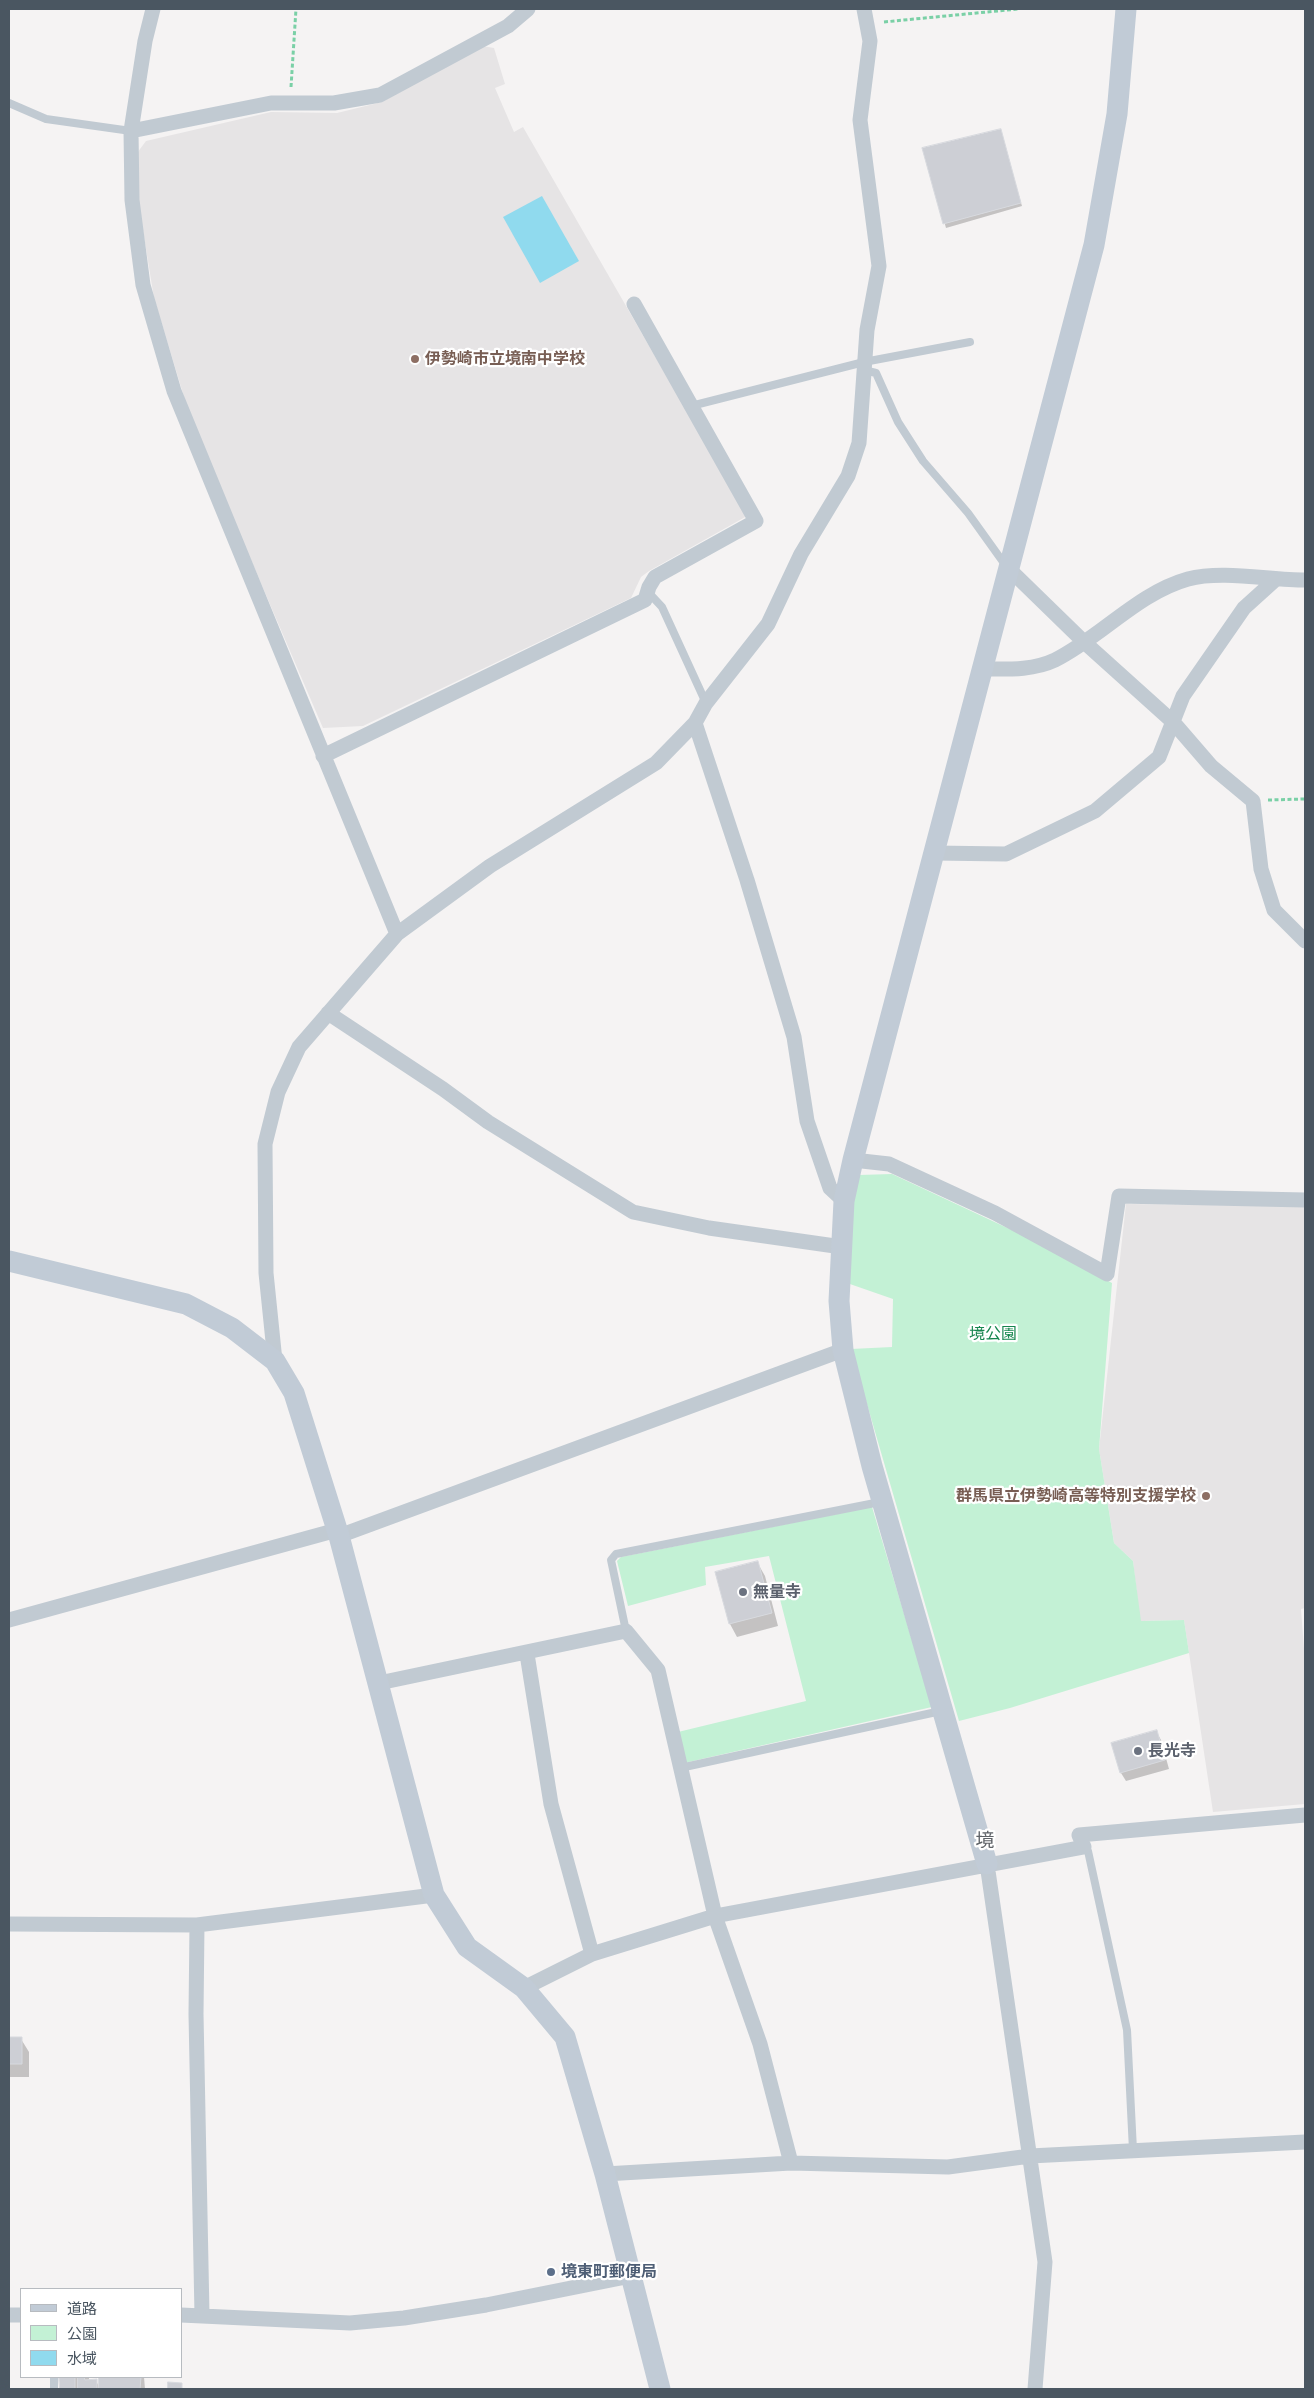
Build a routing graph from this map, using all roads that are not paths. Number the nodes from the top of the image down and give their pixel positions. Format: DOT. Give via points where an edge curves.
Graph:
graph roads {
  1 [pos="153,9"];
  2 [pos="528,9"];
  3 [pos="1126,9"];
  4 [pos="865,16"];
  5 [pos="9,103"];
  6 [pos="131,131"];
  7 [pos="634,304"];
  8 [pos="970,342"];
  9 [pos="864,366"];
  10 [pos="692,406"];
  11 [pos="1007,567"];
  12 [pos="1275,580"];
  13 [pos="1305,580"];
  14 [pos="648,592"];
  15 [pos="1083,641"];
  16 [pos="980,669"];
  17 [pos="706,703"];
  18 [pos="1173,722"];
  19 [pos="695,723"];
  20 [pos="323,756"];
  21 [pos="934,853"];
  22 [pos="397,934"];
  23 [pos="1305,941"];
  24 [pos="328,1013"];
  25 [pos="852,1160"];
  26 [pos="1305,1200"];
  27 [pos="844,1201"];
  28 [pos="842,1248"];
  29 [pos="9,1261"];
  30 [pos="843,1350"];
  31 [pos="275,1361"];
  32 [pos="882,1502"];
  33 [pos="338,1533"];
  34 [pos="9,1620"];
  35 [pos="626,1631"];
  36 [pos="527,1654"];
  37 [pos="379,1683"];
  38 [pos="943,1711"];
  39 [pos="680,1768"];
  40 [pos="1305,1815"];
  41 [pos="1084,1847"];
  42 [pos="987,1864"];
  43 [pos="434,1895"];
  44 [pos="714,1916"];
  45 [pos="9,1924"];
  46 [pos="197,1925"];
  47 [pos="592,1954"];
  48 [pos="524,1988"];
  49 [pos="1305,2142"];
  50 [pos="1133,2150"];
  51 [pos="1030,2156"];
  52 [pos="791,2163"];
  53 [pos="605,2174"];
  54 [pos="631,2276"];
  55 [pos="182,2315"];
  56 [pos="202,2315"];
  57 [pos="660,2389"];
  58 [pos="1035,2389"];
  1 -- 6 [label="street"];
  2 -- 6 [label="street" via="508,26 380,95 334,104 271,103"];
  3 -- 11 [label="street" via="1117,114 1094,245"];
  4 -- 9 [label="street" via="870,42 860,120 879,266"];
  5 -- 6 [label="lane" via="46,119"];
  6 -- 20 [label="street" via="132,200 144,284 174,391"];
  7 -- 10 [label="street"];
  8 -- 9 [label="lane"];
  9 -- 10 [label="lane"];
  9 -- 11 [label="lane" via="876,373 898,422 922,461 968,513"];
  9 -- 17 [label="street" via="859,443 848,476 801,554 768,624"];
  10 -- 14 [label="street" via="756,521 655,578"];
  11 -- 15 [label="street"];
  11 -- 16 [label="street"];
  12 -- 13 [label="street"];
  12 -- 15 [label="street" via="1213,575 1188,579 1163,589"];
  12 -- 18 [label="street" via="1244,608 1227,631 1182,696"];
  14 -- 17 [label="lane" via="662,607"];
  14 -- 20 [label="street" via="646,600"];
  15 -- 16 [label="street" via="1054,660 1026,669"];
  15 -- 18 [label="street"];
  16 -- 21 [label="street"];
  17 -- 19 [label="street"];
  18 -- 21 [label="street" via="1159,757 1094,811 1006,854"];
  18 -- 23 [label="street" via="1211,766 1253,801 1262,869 1274,910"];
  19 -- 22 [label="street" via="656,763 490,866"];
  19 -- 27 [label="street" via="794,1037 807,1121 830,1188"];
  20 -- 22 [label="street"];
  21 -- 25 [label="street"];
  22 -- 24 [label="street"];
  24 -- 28 [label="street" via="488,1122 633,1212 709,1228"];
  24 -- 31 [label="street" via="300,1047 282,1083 265,1144 266,1273"];
  25 -- 26 [label="street" via="889,1164 995,1213 1107,1274 1118,1196"];
  25 -- 27 [label="street"];
  27 -- 28 [label="street"];
  28 -- 30 [label="street" via="839,1301"];
  29 -- 31 [label="street" via="186,1304 232,1328"];
  30 -- 32 [label="street"];
  30 -- 33 [label="street"];
  31 -- 33 [label="street" via="294,1393"];
  32 -- 35 [label="lane" via="616,1554 611,1560"];
  32 -- 38 [label="street"];
  33 -- 34 [label="street"];
  33 -- 37 [label="street"];
  35 -- 36 [label="street"];
  35 -- 39 [label="street" via="658,1670"];
  36 -- 37 [label="street"];
  36 -- 47 [label="street" via="551,1804"];
  37 -- 43 [label="street"];
  38 -- 39 [label="lane"];
  38 -- 42 [label="street"];
  39 -- 44 [label="street"];
  40 -- 41 [label="street" via="1079,1834"];
  41 -- 42 [label="street"];
  41 -- 50 [label="lane" via="1088,1851 1127,2030"];
  42 -- 44 [label="street"];
  42 -- 51 [label="street"];
  43 -- 46 [label="street"];
  43 -- 48 [label="street" via="467,1947"];
  44 -- 47 [label="street"];
  44 -- 52 [label="street" via="760,2044"];
  45 -- 46 [label="street"];
  46 -- 56 [label="street"];
  47 -- 48 [label="street"];
  48 -- 53 [label="street" via="565,2037"];
  49 -- 50 [label="street"];
  50 -- 51 [label="street"];
  51 -- 52 [label="street" via="948,2167"];
  51 -- 58 [label="street" via="1045,2262"];
  52 -- 53 [label="street"];
  53 -- 54 [label="street"];
  54 -- 56 [label="street" via="486,2305 350,2323"];
  54 -- 57 [label="street"];
  55 -- 56 [label="street"];
}
